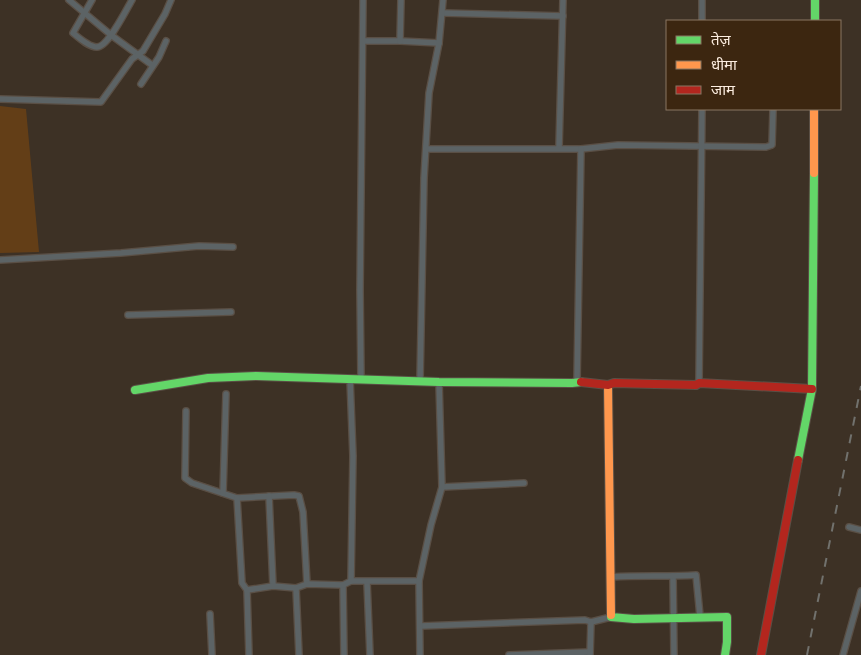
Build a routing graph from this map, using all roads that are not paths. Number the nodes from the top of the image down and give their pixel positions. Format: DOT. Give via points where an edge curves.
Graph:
graph roads {
  1 [pos="69,0"];
  2 [pos="92,0"];
  3 [pos="132,0"];
  4 [pos="171,0"];
  5 [pos="363,0"];
  6 [pos="400,0"];
  7 [pos="443,0"];
  8 [pos="563,0"];
  9 [pos="702,0"];
  10 [pos="816,0"];
  11 [pos="84,13"];
  12 [pos="443,13"];
  13 [pos="563,16"];
  14 [pos="702,20"];
  15 [pos="815,20"];
  16 [pos="111,35"];
  17 [pos="166,41"];
  18 [pos="363,41"];
  19 [pos="400,41"];
  20 [pos="439,43"];
  21 [pos="138,55"];
  22 [pos="152,65"];
  23 [pos="141,84"];
  24 [pos="0,99"];
  25 [pos="702,110"];
  26 [pos="814,110"];
  27 [pos="773,111"];
  28 [pos="702,145"];
  29 [pos="559,148"];
  30 [pos="426,149"];
  31 [pos="581,149"];
  32 [pos="233,247"];
  33 [pos="0,260"];
  34 [pos="232,312"];
  35 [pos="128,316"];
  36 [pos="361,379"];
  37 [pos="350,380"];
  38 [pos="577,381"];
  39 [pos="420,382"];
  40 [pos="439,382"];
  41 [pos="699,383"];
  42 [pos="608,385"];
  43 [pos="812,389"];
  44 [pos="135,390"];
  45 [pos="226,394"];
  46 [pos="186,411"];
  47 [pos="524,483"];
  48 [pos="442,487"];
  49 [pos="223,493"];
  50 [pos="269,496"];
  51 [pos="237,498"];
  52 [pos="849,527"];
  53 [pos="861,530"];
  54 [pos="673,576"];
  55 [pos="612,577"];
  56 [pos="350,581"];
  57 [pos="419,581"];
  58 [pos="367,582"];
  59 [pos="307,584"];
  60 [pos="343,585"];
  61 [pos="273,586"];
  62 [pos="296,588"];
  63 [pos="247,590"];
  64 [pos="861,591"];
  65 [pos="210,614"];
  66 [pos="700,616"];
  67 [pos="611,617"];
  68 [pos="674,618"];
  69 [pos="591,622"];
  70 [pos="421,626"];
  71 [pos="590,654"];
  72 [pos="212,655"];
  73 [pos="249,655"];
  74 [pos="299,655"];
  75 [pos="344,655"];
  76 [pos="370,655"];
  77 [pos="420,655"];
  78 [pos="509,655"];
  79 [pos="674,655"];
  80 [pos="725,655"];
  81 [pos="761,655"];
  82 [pos="843,655"];
  1 -- 11 [label="street"];
  2 -- 11 [label="street"];
  3 -- 16 [label="street"];
  4 -- 21 [label="street" via="148,44"];
  5 -- 18 [label="street"];
  6 -- 19 [label="street"];
  7 -- 12 [label="street"];
  8 -- 13 [label="street"];
  9 -- 14 [label="street"];
  10 -- 15 [label="street"];
  11 -- 16 [label="street"];
  11 -- 16 [label="street" via="73,33 96,47"];
  12 -- 13 [label="street"];
  12 -- 20 [label="street"];
  13 -- 29 [label="street"];
  16 -- 21 [label="street"];
  17 -- 22 [label="street"];
  18 -- 19 [label="street"];
  18 -- 36 [label="street"];
  19 -- 20 [label="street"];
  20 -- 30 [label="street" via="429,93"];
  21 -- 22 [label="street"];
  21 -- 24 [label="street" via="101,102"];
  22 -- 23 [label="street"];
  25 -- 28 [label="street"];
  26 -- 43 [label="street"];
  27 -- 28 [label="street" via="772,145"];
  28 -- 31 [label="street" via="618,145"];
  28 -- 41 [label="street"];
  29 -- 30 [label="street"];
  29 -- 31 [label="street"];
  30 -- 39 [label="street"];
  31 -- 38 [label="street"];
  32 -- 33 [label="street" via="199,246"];
  34 -- 35 [label="street"];
  36 -- 37 [label="street"];
  36 -- 39 [label="street"];
  37 -- 44 [label="street" via="232,376"];
  37 -- 56 [label="street" via="353,456"];
  38 -- 40 [label="street"];
  38 -- 42 [label="street"];
  39 -- 40 [label="street"];
  40 -- 48 [label="street"];
  41 -- 42 [label="street"];
  41 -- 43 [label="street"];
  42 -- 55 [label="street"];
  43 -- 81 [label="street"];
  45 -- 49 [label="street"];
  46 -- 49 [label="street" via="185,478"];
  47 -- 48 [label="street"];
  48 -- 57 [label="street"];
  49 -- 51 [label="street"];
  50 -- 51 [label="street"];
  50 -- 59 [label="street" via="294,495 301,499"];
  50 -- 61 [label="street"];
  51 -- 63 [label="street" via="242,583"];
  52 -- 53 [label="street"];
  54 -- 55 [label="street"];
  54 -- 66 [label="street" via="696,574"];
  54 -- 68 [label="street"];
  55 -- 67 [label="street"];
  56 -- 58 [label="street"];
  56 -- 60 [label="street"];
  57 -- 58 [label="street"];
  57 -- 70 [label="street"];
  58 -- 76 [label="street"];
  59 -- 60 [label="street"];
  59 -- 62 [label="street"];
  60 -- 75 [label="street"];
  61 -- 62 [label="street"];
  61 -- 63 [label="street"];
  62 -- 74 [label="street"];
  63 -- 73 [label="street"];
  64 -- 82 [label="street"];
  65 -- 72 [label="street"];
  66 -- 68 [label="street"];
  66 -- 80 [label="street" via="727,617"];
  67 -- 68 [label="street"];
  67 -- 69 [label="street"];
  68 -- 79 [label="street"];
  69 -- 70 [label="street"];
  69 -- 71 [label="street"];
  70 -- 77 [label="street"];
  71 -- 78 [label="street"];
}
